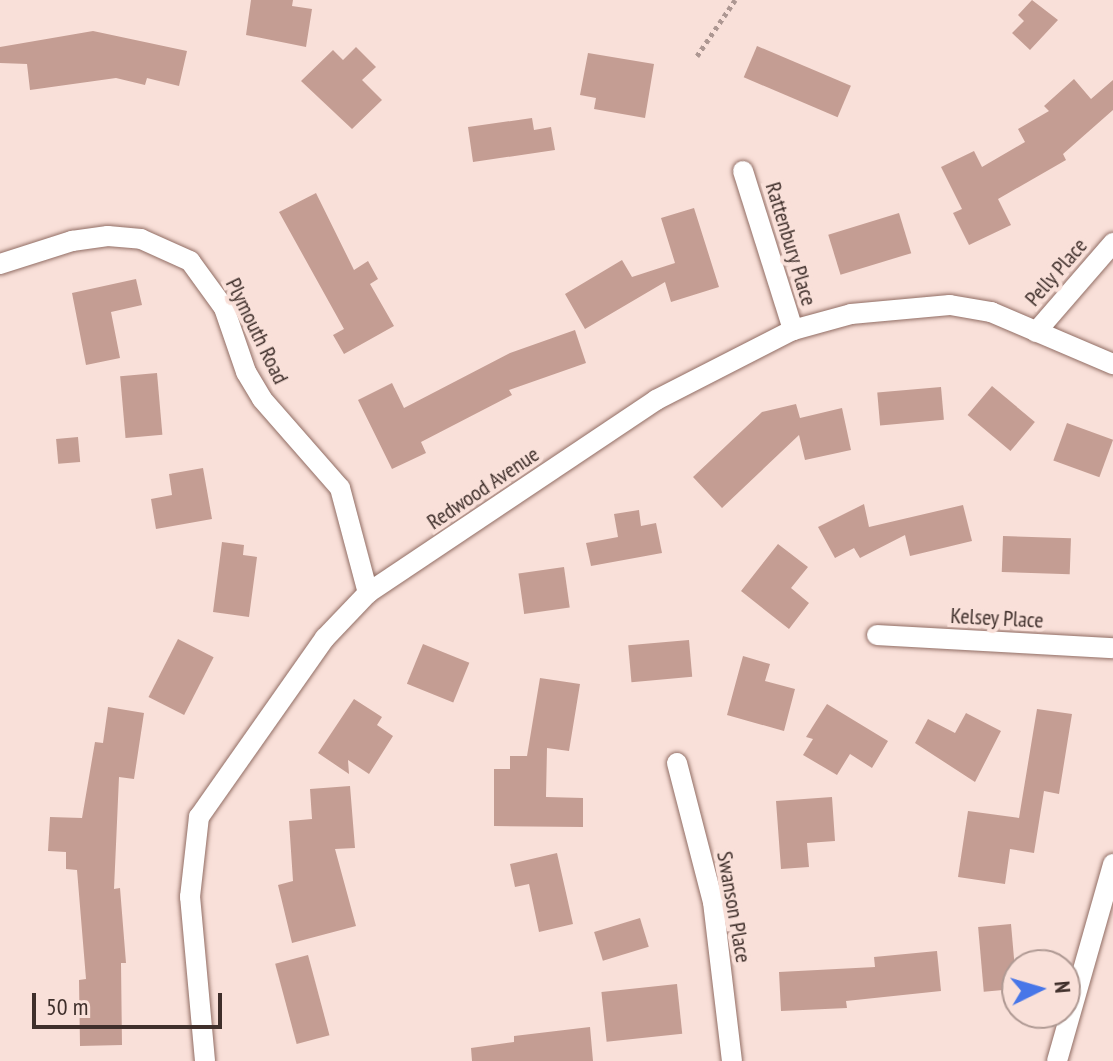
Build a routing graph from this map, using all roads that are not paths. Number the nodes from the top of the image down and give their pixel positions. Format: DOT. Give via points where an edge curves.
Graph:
graph roads {
  1 [pos="743,171"];
  2 [pos="1113,243"];
  3 [pos="0,264"];
  4 [pos="793,330"];
  5 [pos="1036,332"];
  6 [pos="1113,364"];
  7 [pos="368,593"];
  8 [pos="877,635"];
  9 [pos="1113,648"];
  10 [pos="677,763"];
  11 [pos="1113,864"];
  12 [pos="205,1061"];
  13 [pos="732,1061"];
  14 [pos="1057,1061"];
  1 -- 4 [label="street, Rattenbury Place"];
  2 -- 5 [label="street, Pelly Place"];
  3 -- 7 [label="street, Plymouth Road" via="72,241 108,236 141,239 190,261 224,308 246,372 262,399 340,488"];
  4 -- 5 [label="street, Redwood Avenue" via="851,314 950,305 991,312"];
  4 -- 7 [label="street, Redwood Avenue" via="656,400"];
  5 -- 6 [label="street, Redwood Avenue"];
  7 -- 12 [label="street, Redwood Avenue" via="325,638 199,817 190,897"];
  8 -- 9 [label="street, Kelsey Place"];
  10 -- 13 [label="street, Swanson Place" via="713,902"];
  11 -- 14 [label="street"];
}
